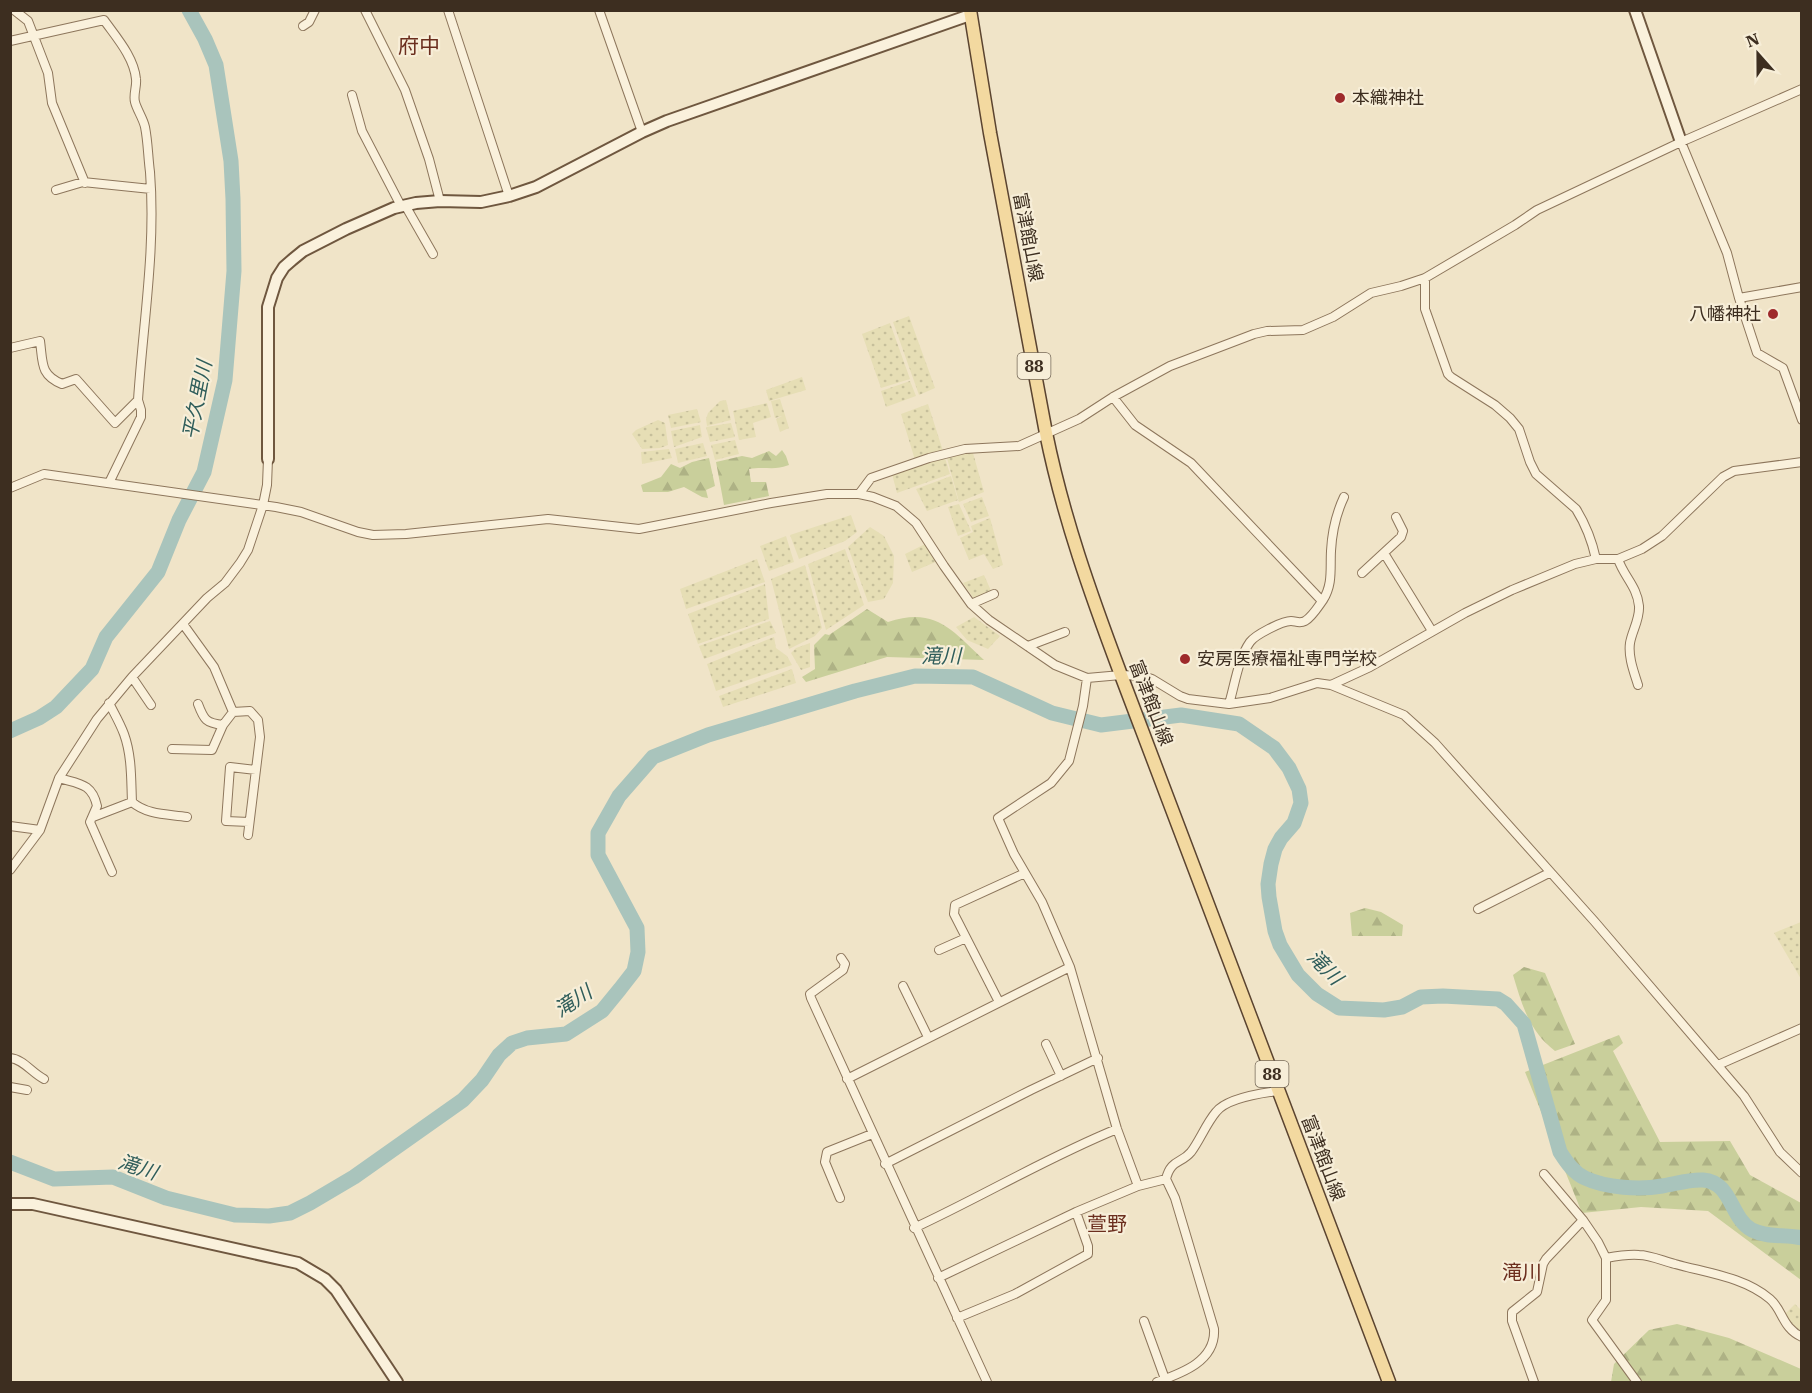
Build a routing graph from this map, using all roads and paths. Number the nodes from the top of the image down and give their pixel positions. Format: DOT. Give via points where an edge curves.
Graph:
graph roads {
  1 [pos="14,10"];
  2 [pos="315,10"];
  3 [pos="365,10"];
  4 [pos="448,10"];
  5 [pos="599,10"];
  6 [pos="1635,10"];
  7 [pos="970,13"];
  8 [pos="303,26"];
  9 [pos="34,37"];
  10 [pos="10,41"];
  11 [pos="1802,89"];
  12 [pos="352,95"];
  13 [pos="642,132"];
  14 [pos="1681,142"];
  15 [pos="85,183"];
  16 [pos="151,189"];
  17 [pos="56,190"];
  18 [pos="509,196"];
  19 [pos="440,201"];
  20 [pos="403,205"];
  21 [pos="433,254"];
  22 [pos="1425,278"];
  23 [pos="1802,287"];
  24 [pos="1740,298"];
  25 [pos="10,348"];
  26 [pos="1113,397"];
  27 [pos="138,400"];
  28 [pos="1802,420"];
  29 [pos="1046,433"];
  30 [pos="268,459"];
  31 [pos="1802,462"];
  32 [pos="109,483"];
  33 [pos="10,488"];
  34 [pos="859,494"];
  35 [pos="1344,497"];
  36 [pos="263,505"];
  37 [pos="1396,517"];
  38 [pos="1384,553"];
  39 [pos="1596,559"];
  40 [pos="1618,559"];
  41 [pos="1362,573"];
  42 [pos="994,594"];
  43 [pos="1322,601"];
  44 [pos="971,604"];
  45 [pos="183,624"];
  46 [pos="1065,632"];
  47 [pos="1432,632"];
  48 [pos="1028,646"];
  49 [pos="1121,675"];
  50 [pos="132,677"];
  51 [pos="1087,678"];
  52 [pos="1331,685"];
  53 [pos="1638,685"];
  54 [pos="109,703"];
  55 [pos="198,704"];
  56 [pos="1229,704"];
  57 [pos="150,705"];
  58 [pos="233,712"];
  59 [pos="224,725"];
  60 [pos="172,748"];
  61 [pos="256,770"];
  62 [pos="59,778"];
  63 [pos="132,802"];
  64 [pos="187,816"];
  65 [pos="92,817"];
  66 [pos="249,822"];
  67 [pos="10,826"];
  68 [pos="40,830"];
  69 [pos="248,835"];
  70 [pos="10,870"];
  71 [pos="112,872"];
  72 [pos="1025,873"];
  73 [pos="1549,873"];
  74 [pos="1478,909"];
  75 [pos="966,938"];
  76 [pos="939,950"];
  77 [pos="841,958"];
  78 [pos="1070,967"];
  79 [pos="903,986"];
  80 [pos="999,1002"];
  81 [pos="1802,1028"];
  82 [pos="928,1037"];
  83 [pos="1046,1044"];
  84 [pos="10,1058"];
  85 [pos="1098,1058"];
  86 [pos="1718,1065"];
  87 [pos="1061,1076"];
  88 [pos="847,1078"];
  89 [pos="44,1079"];
  90 [pos="10,1087"];
  91 [pos="27,1090"];
  92 [pos="1278,1091"];
  93 [pos="1118,1129"];
  94 [pos="872,1134"];
  95 [pos="885,1164"];
  96 [pos="1802,1173"];
  97 [pos="1544,1174"];
  98 [pos="1166,1179"];
  99 [pos="1138,1186"];
  100 [pos="840,1198"];
  101 [pos="10,1204"];
  102 [pos="1076,1212"];
  103 [pos="1583,1220"];
  104 [pos="914,1228"];
  105 [pos="1606,1258"];
  106 [pos="938,1278"];
  107 [pos="957,1318"];
  108 [pos="1144,1321"];
  109 [pos="1802,1337"];
  110 [pos="1165,1379"];
  111 [pos="397,1383"];
  112 [pos="987,1383"];
  113 [pos="1157,1383"];
  114 [pos="1389,1383"];
  115 [pos="1534,1383"];
  116 [pos="1637,1383"];
  1 -- 9 [label="street" via="28,21"];
  2 -- 8 [label="street"];
  3 -- 19 [label="street" via="405,90"];
  4 -- 18 [label="street"];
  5 -- 13 [label="street"];
  6 -- 14 [label="street"];
  7 -- 13 [label="street"];
  7 -- 29 [label="main road, 富津館山線 / 88"];
  9 -- 10 [label="street"];
  9 -- 15 [label="street" via="48,73 52,103"];
  9 -- 16 [label="street" via="104,20 134,71 134,100 145,124"];
  11 -- 14 [label="street"];
  12 -- 20 [label="street" via="362,131"];
  13 -- 18 [label="street" via="553,179"];
  14 -- 22 [label="street" via="1537,210"];
  14 -- 24 [label="street" via="1727,253"];
  15 -- 16 [label="street"];
  15 -- 17 [label="street"];
  16 -- 27 [label="street"];
  18 -- 19 [label="street" via="481,202"];
  19 -- 20 [label="street"];
  20 -- 21 [label="street"];
  20 -- 30 [label="street" via="303,251 277,278 268,307"];
  22 -- 26 [label="street" via="1371,293 1303,330 1254,334 1170,366"];
  22 -- 39 [label="street" via="1425,309 1448,374 1495,405 1519,429 1536,474 1581,516"];
  23 -- 24 [label="street"];
  24 -- 28 [label="street" via="1757,352 1784,368"];
  25 -- 27 [label="street" via="40,341 43,369 48,376 62,384 76,379 115,423"];
  26 -- 29 [label="street"];
  26 -- 43 [label="street" via="1135,426 1191,463"];
  27 -- 32 [label="street" via="141,417"];
  29 -- 34 [label="street" via="1019,446 965,449 929,458 871,478"];
  29 -- 49 [label="main road, 富津館山線 / 88" via="1066,518"];
  30 -- 36 [label="street"];
  31 -- 40 [label="street" via="1734,471 1662,536"];
  32 -- 33 [label="street" via="44,474"];
  32 -- 36 [label="street"];
  34 -- 36 [label="street" via="794,499 639,529 549,519 399,534 358,532 301,512"];
  34 -- 44 [label="street" via="885,501 906,513"];
  35 -- 43 [label="street" via="1335,518 1329,590"];
  36 -- 45 [label="street" via="248,550 237,568"];
  37 -- 38 [label="street" via="1403,531 1401,537"];
  38 -- 41 [label="street"];
  38 -- 47 [label="street"];
  39 -- 40 [label="street"];
  39 -- 47 [label="street" via="1512,590"];
  40 -- 53 [label="street" via="1639,604 1629,654"];
  42 -- 44 [label="street"];
  43 -- 56 [label="street" via="1305,621 1283,622 1250,642"];
  44 -- 48 [label="street"];
  45 -- 50 [label="street"];
  45 -- 58 [label="street" via="214,667"];
  46 -- 48 [label="street"];
  47 -- 52 [label="street"];
  48 -- 51 [label="street" via="1055,665"];
  49 -- 51 [label="street"];
  49 -- 56 [label="street" via="1152,679 1188,699"];
  49 -- 92 [label="main road, 富津館山線 / 88"];
  50 -- 54 [label="street"];
  50 -- 57 [label="street"];
  51 -- 72 [label="street" via="1069,761 1051,783 998,818"];
  52 -- 56 [label="street" via="1317,683 1270,698"];
  52 -- 73 [label="street" via="1404,716 1419,727"];
  54 -- 62 [label="street"];
  54 -- 63 [label="street" via="128,748"];
  55 -- 59 [label="street" via="210,723"];
  58 -- 59 [label="street"];
  58 -- 61 [label="street" via="250,711 258,720"];
  59 -- 60 [label="street" via="212,750"];
  61 -- 66 [label="street"];
  61 -- 66 [label="street" via="230,767 226,821"];
  62 -- 65 [label="street" via="92,791 97,806"];
  62 -- 68 [label="street"];
  63 -- 64 [label="street" via="141,810"];
  63 -- 65 [label="street"];
  65 -- 71 [label="street" via="90,822"];
  66 -- 69 [label="street"];
  67 -- 68 [label="street"];
  68 -- 70 [label="street"];
  72 -- 75 [label="street" via="955,905 954,914"];
  72 -- 78 [label="street"];
  73 -- 74 [label="street"];
  73 -- 86 [label="street"];
  75 -- 76 [label="street"];
  75 -- 80 [label="street"];
  77 -- 88 [label="street" via="845,963 843,970 810,994"];
  78 -- 80 [label="street"];
  78 -- 85 [label="street"];
  79 -- 82 [label="street"];
  80 -- 82 [label="street"];
  81 -- 86 [label="street"];
  82 -- 88 [label="street"];
  83 -- 87 [label="street"];
  84 -- 89 [label="street"];
  85 -- 87 [label="street"];
  85 -- 93 [label="street"];
  86 -- 96 [label="street" via="1744,1096 1780,1152"];
  87 -- 95 [label="street"];
  88 -- 94 [label="street"];
  90 -- 91 [label="street"];
  92 -- 98 [label="street" via="1242,1098 1218,1109 1190,1154 1169,1169"];
  92 -- 114 [label="main road, 富津館山線 / 88"];
  93 -- 99 [label="street"];
  93 -- 104 [label="street" via="1074,1146"];
  94 -- 95 [label="street"];
  94 -- 100 [label="street" via="827,1152 825,1162"];
  95 -- 104 [label="street"];
  97 -- 103 [label="street"];
  98 -- 99 [label="street"];
  98 -- 110 [label="street" via="1214,1338 1194,1366"];
  99 -- 102 [label="street"];
  101 -- 111 [label="street" via="33,1204 298,1263 326,1279 336,1290"];
  102 -- 106 [label="street"];
  102 -- 107 [label="street" via="1088,1254 1016,1294"];
  103 -- 105 [label="street"];
  103 -- 115 [label="street" via="1546,1259 1537,1292 1512,1312"];
  104 -- 106 [label="street"];
  105 -- 109 [label="street" via="1640,1255 1743,1282 1772,1301 1783,1321"];
  105 -- 116 [label="street" via="1606,1300 1592,1320"];
  106 -- 107 [label="street"];
  107 -- 112 [label="street"];
  108 -- 110 [label="street"];
  110 -- 113 [label="street"];
}
